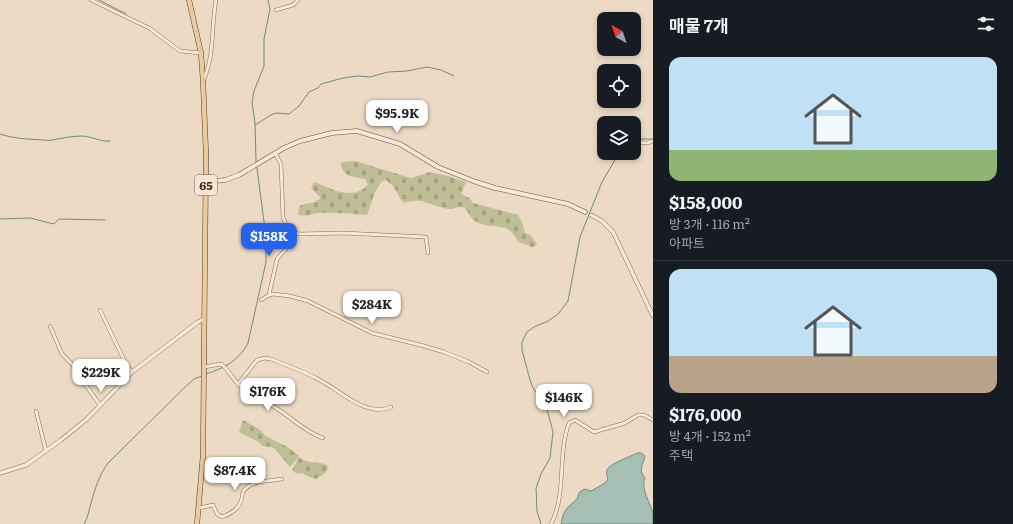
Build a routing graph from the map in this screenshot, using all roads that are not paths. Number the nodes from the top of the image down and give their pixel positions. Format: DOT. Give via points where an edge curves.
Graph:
graph roads {
  1 [pos="91,0"];
  2 [pos="189,0"];
  3 [pos="216,0"];
  4 [pos="298,0"];
  5 [pos="276,10"];
  6 [pos="201,53"];
  7 [pos="204,80"];
  8 [pos="641,142"];
  9 [pos="652,142"];
  10 [pos="275,153"];
  11 [pos="206,182"];
  12 [pos="585,212"];
  13 [pos="591,215"];
  14 [pos="294,233"];
  15 [pos="428,253"];
  16 [pos="269,295"];
  17 [pos="261,300"];
  18 [pos="100,310"];
  19 [pos="653,316"];
  20 [pos="204,319"];
  21 [pos="50,326"];
  22 [pos="203,369"];
  23 [pos="132,372"];
  24 [pos="488,372"];
  25 [pos="238,384"];
  26 [pos="100,405"];
  27 [pos="391,406"];
  28 [pos="36,411"];
  29 [pos="653,420"];
  30 [pos="323,438"];
  31 [pos="46,451"];
  32 [pos="0,473"];
  33 [pos="282,479"];
  34 [pos="199,508"];
  35 [pos="197,524"];
  36 [pos="551,524"];
  1 -- 6 [label="street" via="149,28 180,51"];
  2 -- 6 [label="main road, 65"];
  3 -- 7 [label="street" via="210,60"];
  4 -- 5 [label="street" via="293,5"];
  6 -- 7 [label="main road, 65"];
  7 -- 11 [label="main road, 65"];
  8 -- 9 [label="street"];
  10 -- 11 [label="main road" via="239,175"];
  10 -- 12 [label="main road" via="291,144 316,136 360,131 400,144 438,167 476,182 568,204"];
  10 -- 14 [label="street" via="281,164 283,217 287,227"];
  11 -- 20 [label="main road, 65"];
  13 -- 19 [label="street" via="613,232"];
  14 -- 15 [label="street" via="426,237"];
  14 -- 16 [label="street" via="286,249 277,259"];
  16 -- 17 [label="street"];
  16 -- 24 [label="street" via="290,296 308,301 372,334 434,348"];
  18 -- 23 [label="street"];
  20 -- 22 [label="main road, 65"];
  20 -- 23 [label="street"];
  21 -- 26 [label="street" via="62,354 73,365"];
  22 -- 25 [label="street" via="220,363 228,368"];
  22 -- 34 [label="main road, 65" via="203,455"];
  23 -- 26 [label="street"];
  25 -- 27 [label="street" via="257,360 265,358 318,379 369,408 381,410"];
  25 -- 30 [label="street" via="277,408 313,435"];
  26 -- 31 [label="street" via="85,421"];
  28 -- 31 [label="street"];
  29 -- 36 [label="street" via="638,415 625,423 594,432 574,420 569,423 556,509"];
  31 -- 32 [label="street" via="26,465"];
  33 -- 34 [label="street" via="249,486 243,491 239,506 222,517 217,514 213,505"];
  34 -- 35 [label="main road, 65"];
}
